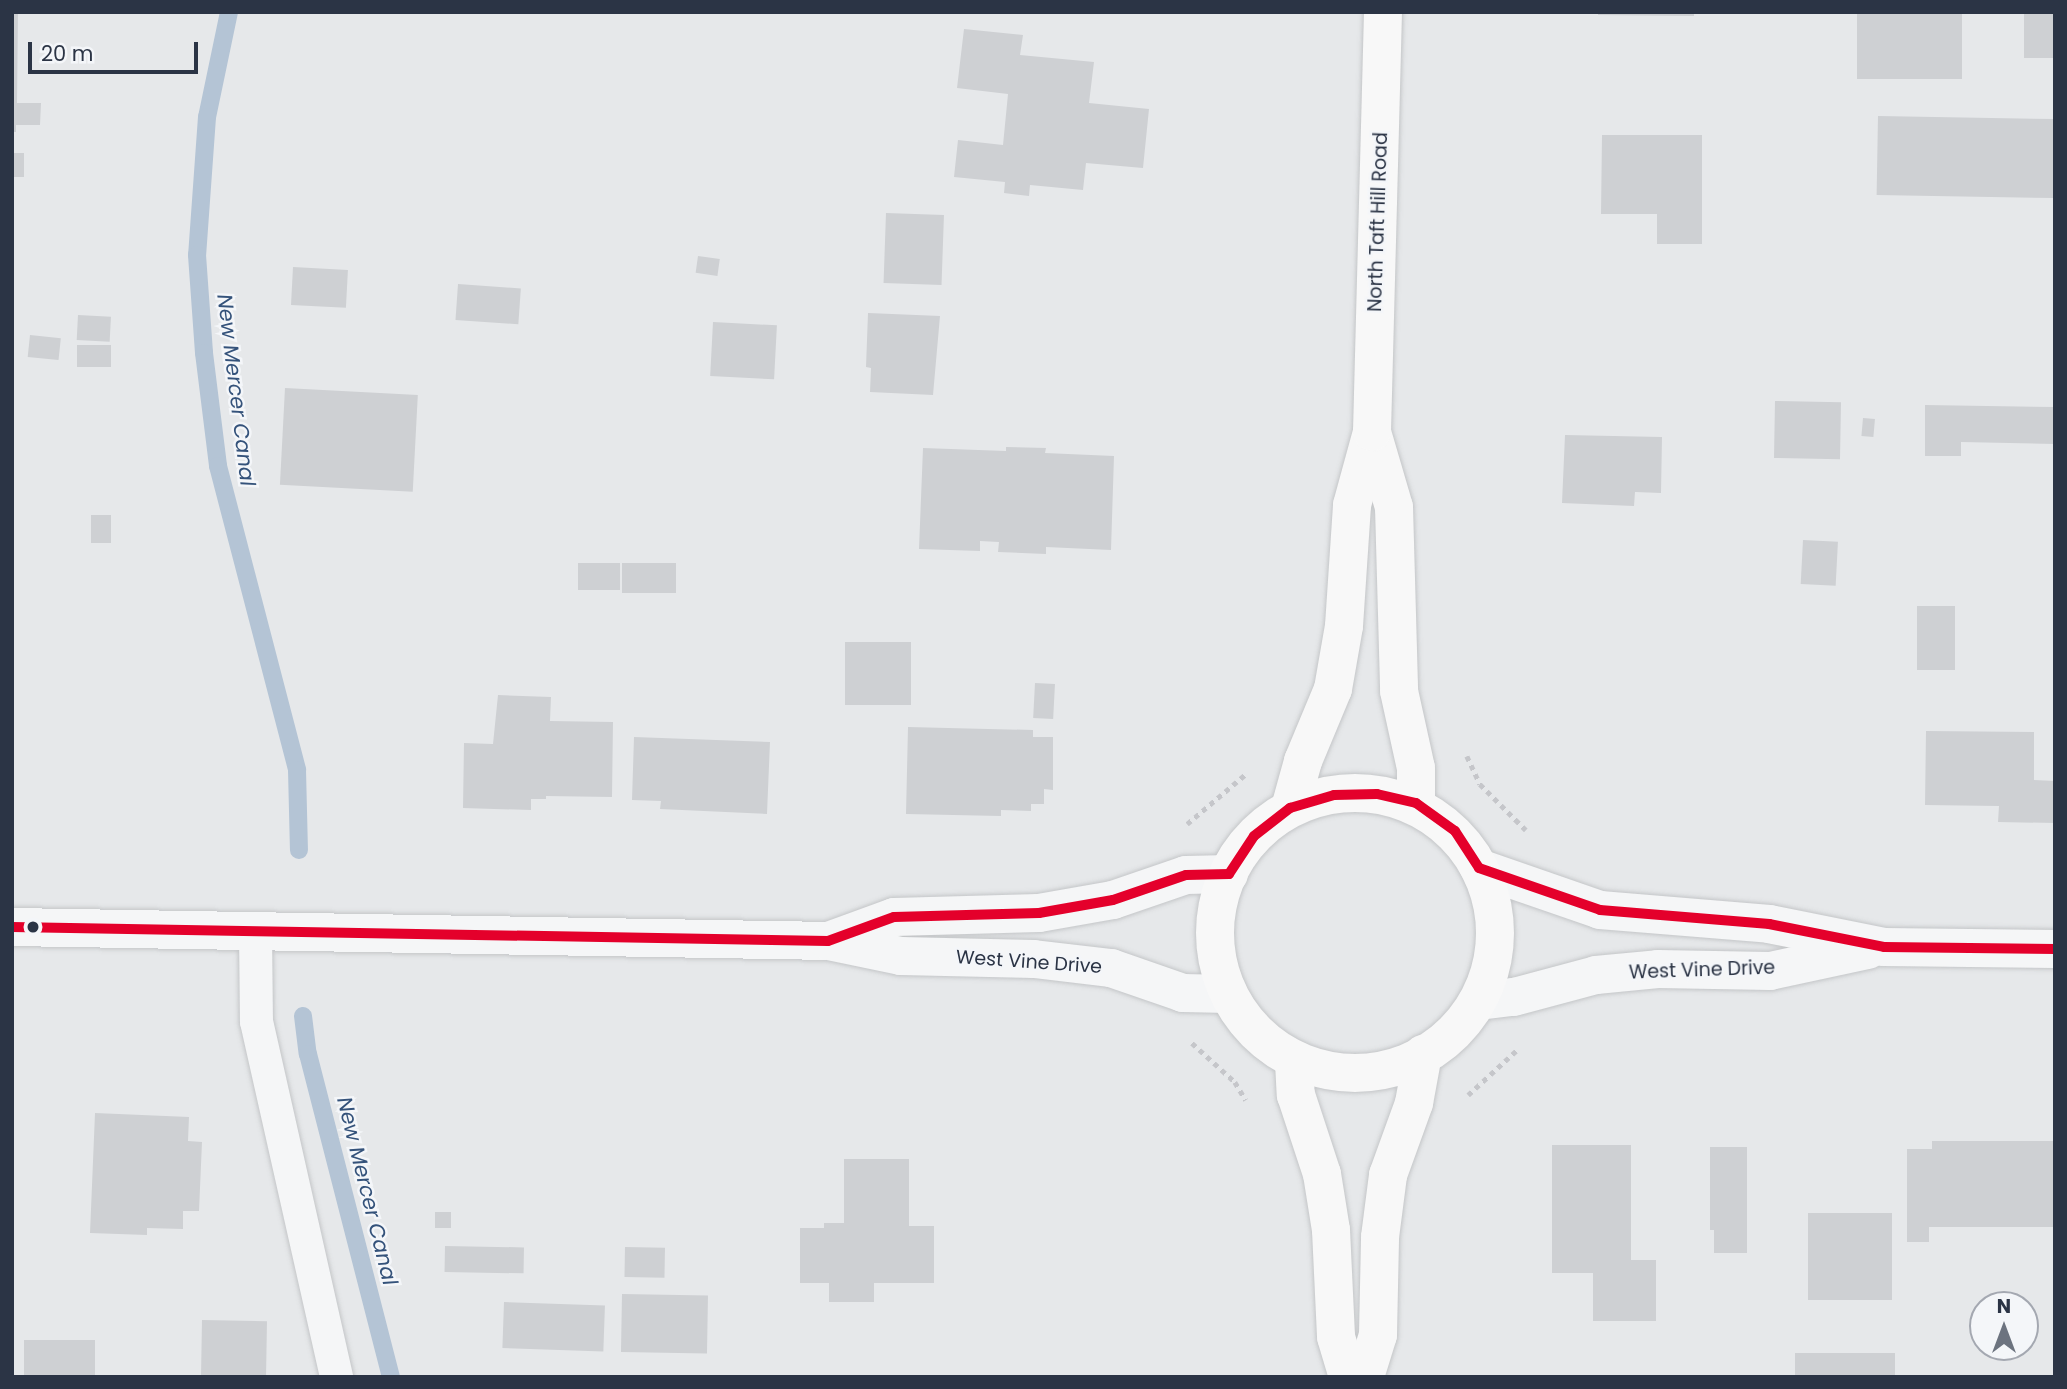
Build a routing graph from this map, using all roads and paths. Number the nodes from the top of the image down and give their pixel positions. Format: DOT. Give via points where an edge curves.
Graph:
graph roads {
  1 [pos="1383,12"];
  2 [pos="1372,432"];
  3 [pos="1463,750"];
  4 [pos="1255,763"];
  5 [pos="1416,803"];
  6 [pos="1290,808"];
  7 [pos="1183,828"];
  8 [pos="1535,839"];
  9 [pos="1479,868"];
  10 [pos="1229,874"];
  11 [pos="12,927"];
  12 [pos="255,930"];
  13 [pos="828,941"];
  14 [pos="1884,947"];
  15 [pos="2055,949"];
  16 [pos="1228,994"];
  17 [pos="1479,1001"];
  18 [pos="1184,1036"];
  19 [pos="1524,1045"];
  20 [pos="1423,1054"];
  21 [pos="1294,1062"];
  22 [pos="1463,1102"];
  23 [pos="1249,1105"];
  24 [pos="336,1377"];
  25 [pos="1348,1377"];
  26 [pos="1365,1377"];
  1 -- 2 [label="main road, North Taft Hill Road"];
  2 -- 5 [label="main road, North Taft Hill Road" via="1394,507 1399,691 1416,768"];
  2 -- 6 [label="main road, North Taft Hill Road" via="1352,505 1345,626 1333,689 1303,761"];
  3 -- 8 [label="path" via="1480,783"];
  4 -- 7 [label="path"];
  5 -- 6 [label="main road" via="1377,794 1334,795"];
  5 -- 9 [label="main road" via="1455,831"];
  6 -- 10 [label="main road" via="1254,836"];
  9 -- 14 [label="street, West Vine Drive" via="1600,910 1769,924"];
  9 -- 17 [label="main road" via="1490,895 1494,930 1491,963"];
  10 -- 13 [label="street, West Vine Drive" via="1186,875 1113,900 1039,913 894,917"];
  10 -- 16 [label="main road" via="1218,902 1215,934 1217,960"];
  11 -- 12 [label="street, West Vine Drive"];
  12 -- 13 [label="street, West Vine Drive"];
  12 -- 24 [label="lane" via="256,1021"];
  13 -- 16 [label="street, West Vine Drive" via="901,956 1034,958 1111,968 1183,993"];
  14 -- 15 [label="street, West Vine Drive"];
  14 -- 17 [label="street, West Vine Drive" via="1770,971 1658,969 1596,975 1514,997"];
  16 -- 21 [label="main road" via="1256,1032"];
  17 -- 20 [label="main road" via="1455,1031"];
  18 -- 23 [label="path" via="1235,1082"];
  19 -- 22 [label="path"];
  20 -- 21 [label="main road" via="1393,1069 1357,1073"];
  20 -- 26 [label="main road" via="1414,1103 1388,1175 1380,1237 1378,1335"];
  21 -- 25 [label="main road" via="1296,1095 1322,1174 1331,1230 1336,1337"];
}
